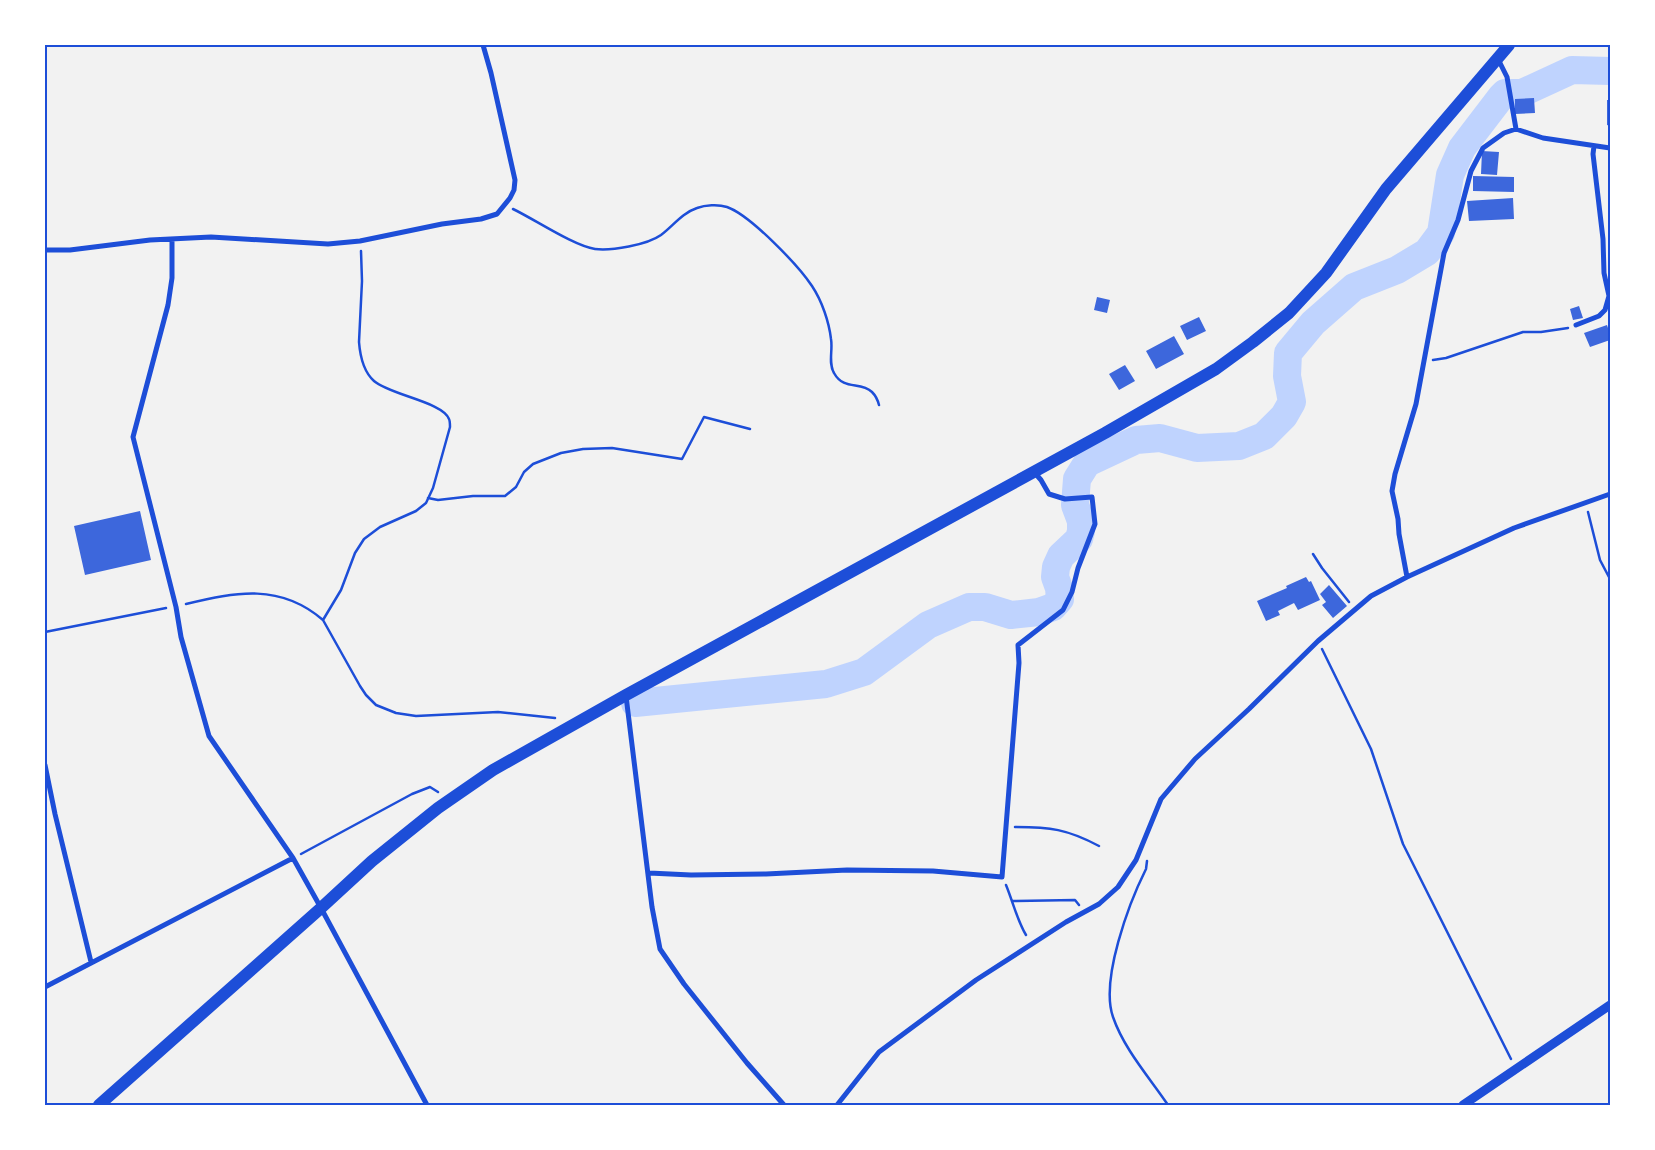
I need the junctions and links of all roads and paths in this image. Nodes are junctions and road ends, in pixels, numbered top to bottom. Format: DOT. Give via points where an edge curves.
graph roads {
  1 [pos="483,45"];
  2 [pos="1509,45"];
  3 [pos="1497,59"];
  4 [pos="1516,129"];
  5 [pos="1594,146"];
  6 [pos="1610,148"];
  7 [pos="506,205"];
  8 [pos="172,239"];
  9 [pos="360,241"];
  10 [pos="45,250"];
  11 [pos="1576,325"];
  12 [pos="1424,360"];
  13 [pos="879,405"];
  14 [pos="750,429"];
  15 [pos="1034,472"];
  16 [pos="1610,494"];
  17 [pos="428,498"];
  18 [pos="1585,503"];
  19 [pos="1314,554"];
  20 [pos="1407,577"];
  21 [pos="1610,579"];
  22 [pos="176,607"];
  23 [pos="1355,609"];
  24 [pos="323,620"];
  25 [pos="45,632"];
  26 [pos="1318,640"];
  27 [pos="626,695"];
  28 [pos="565,729"];
  29 [pos="45,765"];
  30 [pos="47,786"];
  31 [pos="450,800"];
  32 [pos="1006,828"];
  33 [pos="1099,846"];
  34 [pos="1139,852"];
  35 [pos="293,858"];
  36 [pos="649,873"];
  37 [pos="1002,877"];
  38 [pos="1013,901"];
  39 [pos="321,908"];
  40 [pos="1084,912"];
  41 [pos="1031,944"];
  42 [pos="91,962"];
  43 [pos="45,987"];
  44 [pos="1610,1005"];
  45 [pos="1516,1069"];
  46 [pos="99,1105"];
  47 [pos="427,1105"];
  48 [pos="784,1105"];
  49 [pos="837,1105"];
  50 [pos="1168,1105"];
  51 [pos="1463,1105"];
  1 -- 7 [label="street" via="515,180"];
  2 -- 3 [label="main road"];
  3 -- 4 [label="street" via="1507,76"];
  3 -- 15 [label="main road" via="1386,189 1326,273 1289,313 1216,369"];
  4 -- 5 [label="street" via="1543,138"];
  4 -- 12 [label="street" via="1483,148 1471,171 1458,220 1444,253"];
  5 -- 6 [label="street"];
  5 -- 11 [label="street" via="1604,273 1609,296 1605,310"];
  7 -- 9 [label="street" via="497,214 481,219"];
  7 -- 13 [label="path" via="594,249 646,242 660,236 684,214 697,208 711,205 727,207 761,230 812,286 829,324 832,371 839,381 872,391"];
  8 -- 9 [label="street" via="211,237 328,244"];
  8 -- 10 [label="street"];
  8 -- 22 [label="street" via="168,306 134,437"];
  9 -- 17 [label="path" via="359,342 365,368 374,381 440,409 449,417 447,440"];
  11 -- 12 [label="path" via="1523,332 1446,358"];
  12 -- 20 [label="street" via="1416,404 1392,491"];
  14 -- 17 [label="path" via="704,418 682,459 612,448 583,449 533,464 505,496"];
  15 -- 27 [label="main road"];
  15 -- 32 [label="street" via="1049,494 1065,499 1092,498 1095,524 1063,610 1018,645"];
  16 -- 18 [label="street"];
  17 -- 24 [label="path" via="416,511 380,527 364,539 341,590"];
  18 -- 20 [label="street" via="1514,528"];
  18 -- 21 [label="path" via="1600,560"];
  19 -- 23 [label="path"];
  20 -- 23 [label="street" via="1370,596"];
  22 -- 24 [label="path" via="232,594 259,593 286,599 314,612"];
  22 -- 25 [label="path"];
  22 -- 35 [label="street" via="181,637 209,736"];
  23 -- 26 [label="street"];
  24 -- 28 [label="path" via="360,686 376,705 416,716 498,712 550,717 559,719"];
  26 -- 34 [label="street" via="1195,759 1161,799"];
  26 -- 45 [label="path" via="1371,749 1403,844"];
  27 -- 28 [label="main road"];
  27 -- 36 [label="street"];
  28 -- 31 [label="main road" via="493,770"];
  29 -- 30 [label="street"];
  30 -- 42 [label="street"];
  31 -- 35 [label="path" via="430,787"];
  31 -- 39 [label="main road" via="372,861"];
  32 -- 33 [label="path" via="1058,829"];
  32 -- 37 [label="street"];
  34 -- 40 [label="street" via="1118,887"];
  34 -- 50 [label="path" via="1147,856 1146,869 1122,927 1110,1005 1130,1049"];
  35 -- 39 [label="street"];
  35 -- 42 [label="street"];
  36 -- 37 [label="street" via="691,875 885,870"];
  36 -- 48 [label="street" via="660,950 747,1063"];
  37 -- 38 [label="path"];
  38 -- 40 [label="path" via="1075,900"];
  38 -- 41 [label="path" via="1020,925"];
  39 -- 46 [label="main road"];
  39 -- 47 [label="street"];
  40 -- 41 [label="street"];
  41 -- 49 [label="street" via="976,980 879,1052"];
  42 -- 43 [label="street"];
  44 -- 45 [label="street"];
  45 -- 51 [label="street"];
}
